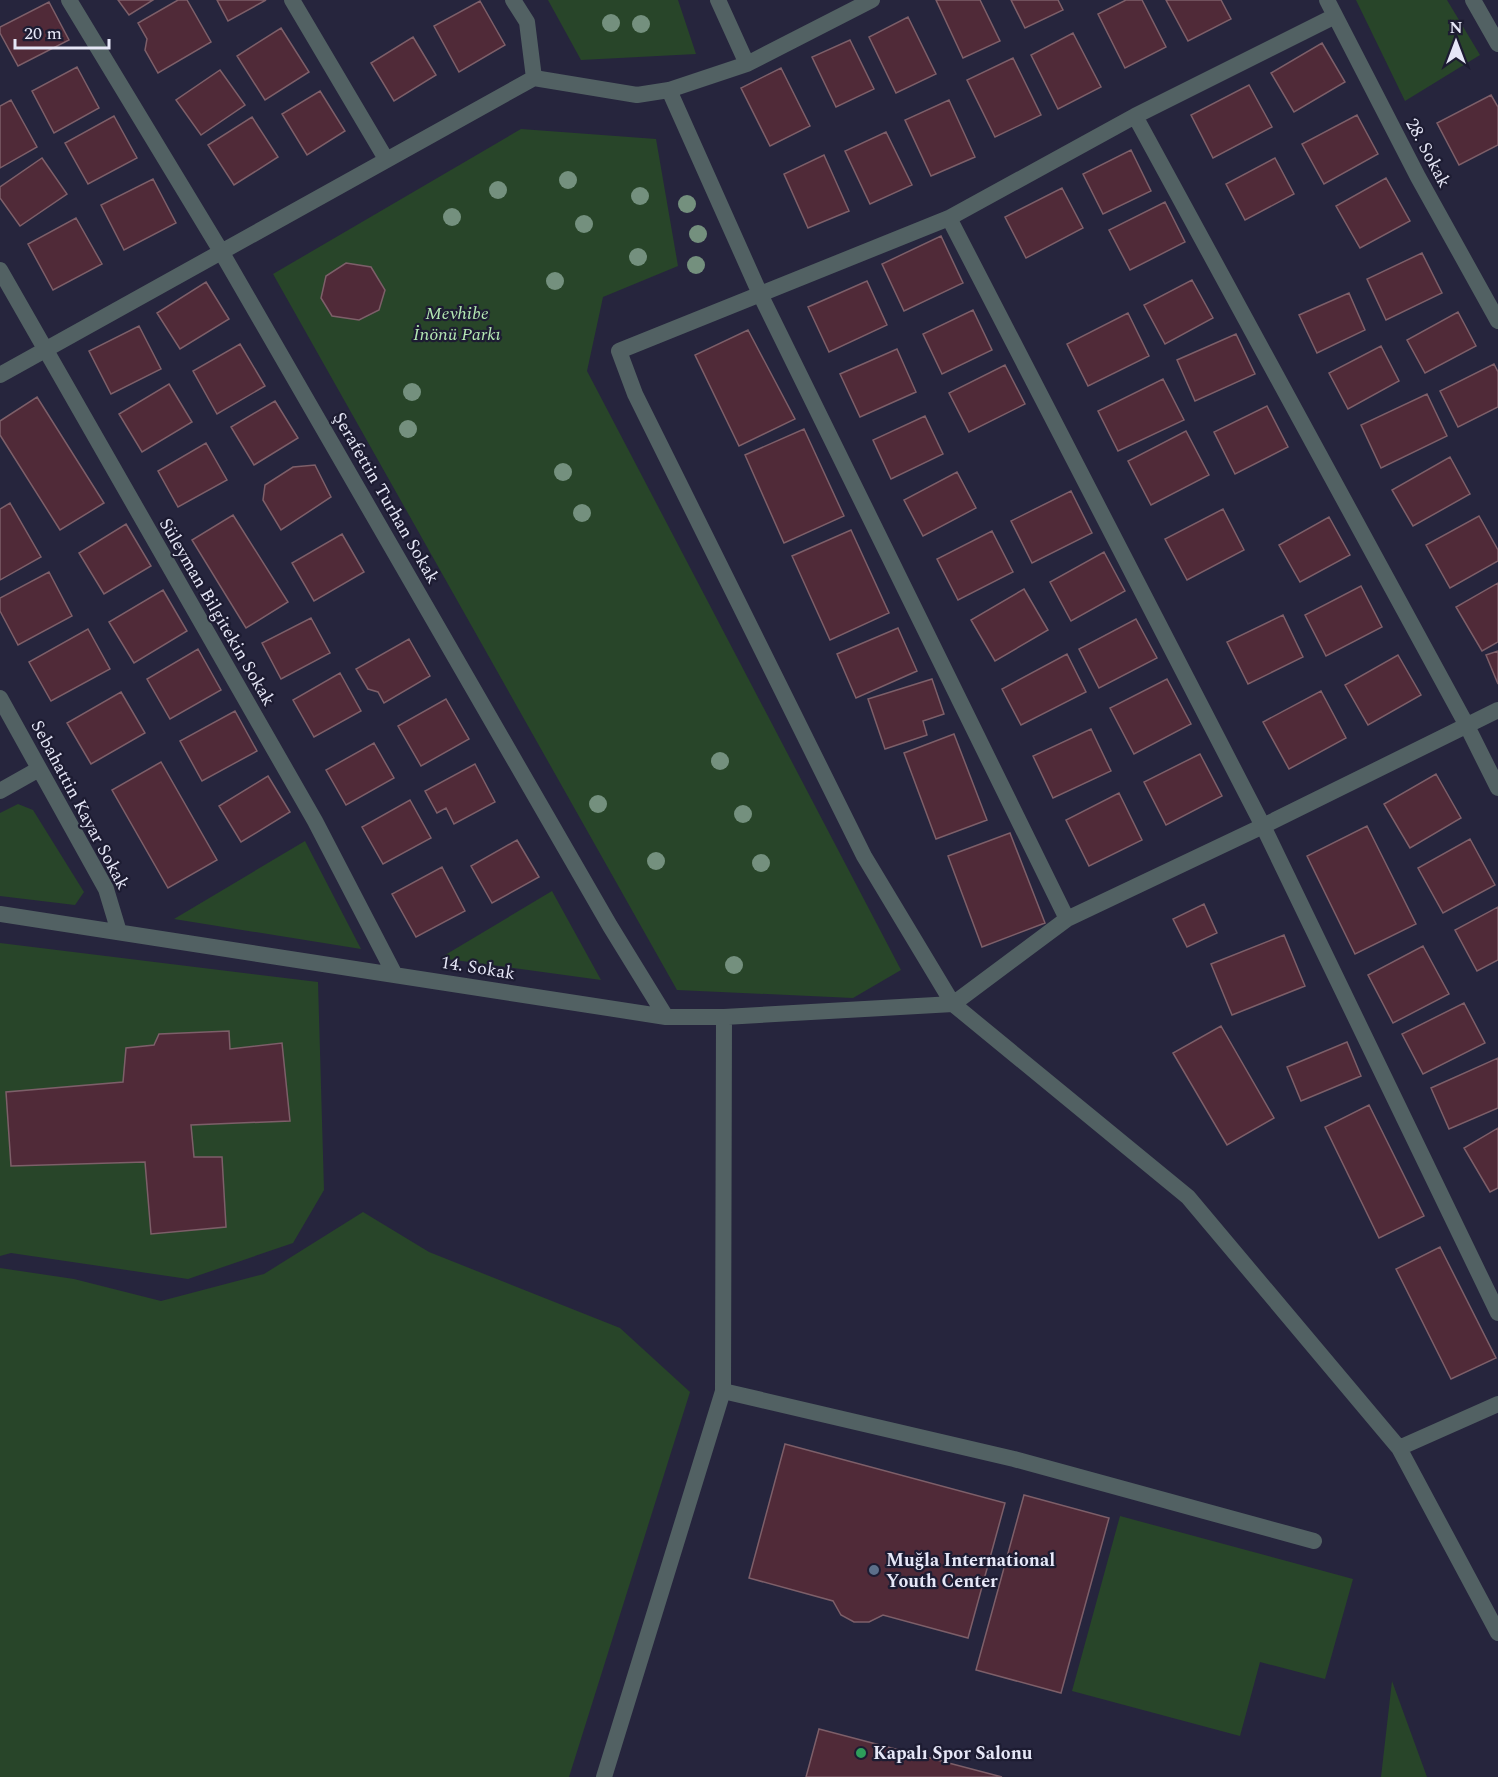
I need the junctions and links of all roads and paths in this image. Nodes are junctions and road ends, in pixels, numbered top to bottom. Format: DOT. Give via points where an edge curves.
graph roads {
  1 [pos="69,0"];
  2 [pos="292,0"];
  3 [pos="513,0"];
  4 [pos="718,0"];
  5 [pos="872,0"];
  6 [pos="1327,0"];
  7 [pos="1473,0"];
  8 [pos="1335,16"];
  9 [pos="1498,44"];
  10 [pos="747,64"];
  11 [pos="534,78"];
  12 [pos="669,90"];
  13 [pos="1135,116"];
  14 [pos="386,159"];
  15 [pos="950,218"];
  16 [pos="222,253"];
  17 [pos="0,270"];
  18 [pos="760,294"];
  19 [pos="1498,321"];
  20 [pos="44,350"];
  21 [pos="0,375"];
  22 [pos="0,698"];
  23 [pos="1498,710"];
  24 [pos="1466,724"];
  25 [pos="39,769"];
  26 [pos="1498,788"];
  27 [pos="0,791"];
  28 [pos="1263,826"];
  29 [pos="0,914"];
  30 [pos="1067,919"];
  31 [pos="119,932"];
  32 [pos="395,975"];
  33 [pos="953,1004"];
  34 [pos="666,1017"];
  35 [pos="724,1017"];
  36 [pos="1498,1313"];
  37 [pos="723,1391"];
  38 [pos="1498,1404"];
  39 [pos="1399,1448"];
  40 [pos="1314,1541"];
  41 [pos="1498,1633"];
  42 [pos="604,1777"];
  1 -- 16 [label="street, Şerafettin Turhan Sokak"];
  2 -- 14 [label="street"];
  3 -- 11 [label="street" via="527,22"];
  4 -- 10 [label="street"];
  5 -- 10 [label="street"];
  6 -- 8 [label="street, 28. Sokak"];
  7 -- 9 [label="street"];
  8 -- 13 [label="street"];
  8 -- 19 [label="street, 28. Sokak"];
  10 -- 12 [label="street"];
  11 -- 12 [label="street" via="637,95"];
  11 -- 14 [label="street"];
  12 -- 18 [label="street"];
  13 -- 15 [label="street"];
  13 -- 24 [label="street"];
  14 -- 16 [label="street"];
  15 -- 18 [label="street"];
  15 -- 28 [label="street"];
  16 -- 20 [label="street"];
  16 -- 34 [label="street, Şerafettin Turhan Sokak"];
  17 -- 20 [label="street, Süleyman Bilgitekin Sokak"];
  18 -- 30 [label="street"];
  18 -- 33 [label="street" via="619,351 634,394 864,856"];
  20 -- 21 [label="street"];
  20 -- 32 [label="street, Süleyman Bilgitekin Sokak" via="315,821"];
  22 -- 25 [label="street, Sebahattin Kayar Sokak"];
  23 -- 24 [label="street"];
  24 -- 26 [label="street"];
  24 -- 28 [label="street"];
  25 -- 27 [label="street"];
  25 -- 31 [label="street, Sebahattin Kayar Sokak" via="106,889"];
  28 -- 30 [label="street"];
  28 -- 36 [label="street"];
  29 -- 31 [label="street, 14. Sokak"];
  30 -- 33 [label="street"];
  31 -- 32 [label="street, 14. Sokak"];
  32 -- 34 [label="street, 14. Sokak"];
  33 -- 35 [label="street, 14. Sokak"];
  33 -- 39 [label="street" via="1188,1197"];
  34 -- 35 [label="street, 14. Sokak"];
  35 -- 37 [label="street"];
  37 -- 40 [label="street" via="1014,1459"];
  37 -- 42 [label="street"];
  38 -- 39 [label="street"];
  39 -- 41 [label="street"];
}
